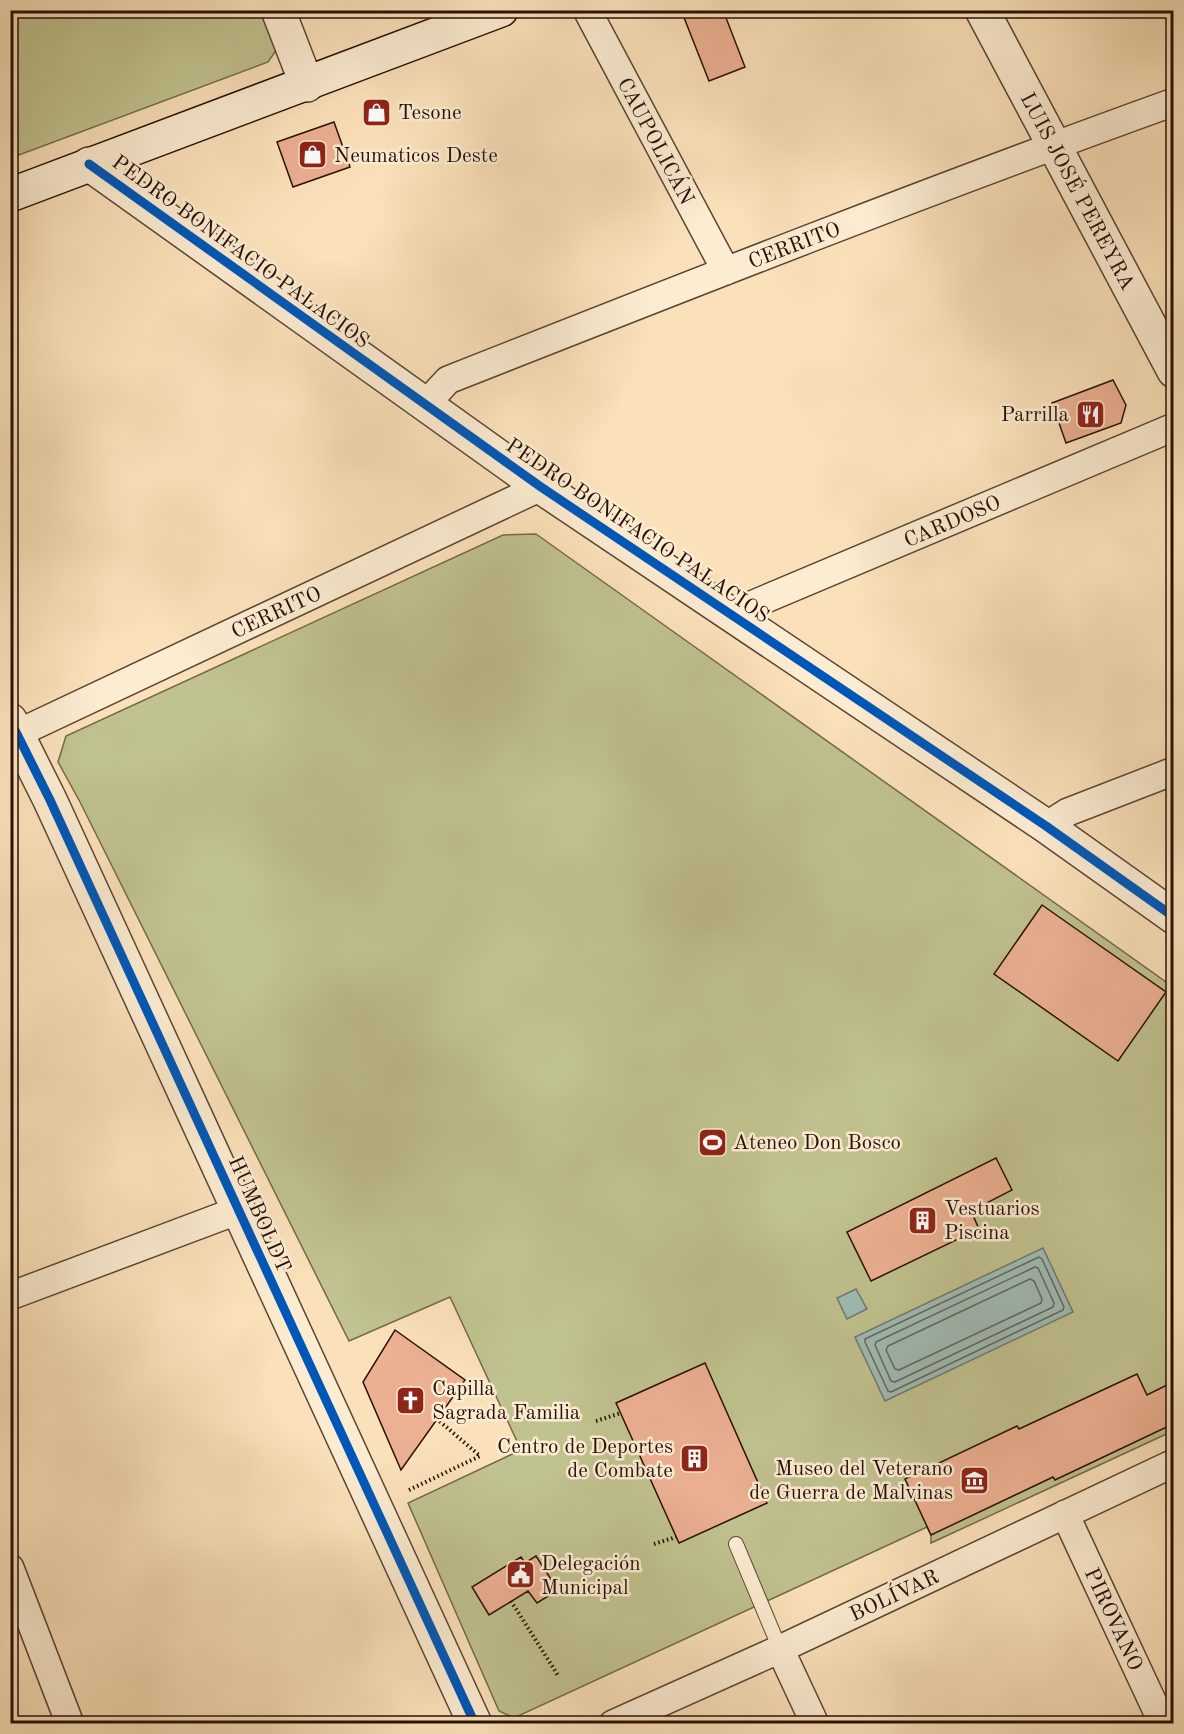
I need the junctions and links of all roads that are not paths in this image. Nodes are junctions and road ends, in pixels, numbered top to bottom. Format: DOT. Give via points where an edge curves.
graph roads {
  1 [pos="278,10"];
  2 [pos="501,10"];
  3 [pos="587,10"];
  4 [pos="982,10"];
  5 [pos="307,85"];
  6 [pos="1173,102"];
  7 [pos="1054,146"];
  8 [pos="89,164"];
  9 [pos="10,195"];
  10 [pos="726,271"];
  11 [pos="1173,371"];
  12 [pos="425,405"];
  13 [pos="1173,427"];
  14 [pos="541,487"];
  15 [pos="730,614"];
  16 [pos="13,731"];
  17 [pos="1173,771"];
  18 [pos="1046,826"];
  19 [pos="1173,917"];
  20 [pos="239,1210"];
  21 [pos="10,1296"];
  22 [pos="1173,1463"];
  23 [pos="1065,1514"];
  24 [pos="736,1544"];
  25 [pos="10,1568"];
  26 [pos="780,1649"];
  27 [pos="70,1724"];
  28 [pos="475,1724"];
  29 [pos="613,1724"];
  30 [pos="815,1724"];
  31 [pos="1163,1724"];
  1 -- 5 [label="street"];
  2 -- 5 [label="street"];
  3 -- 10 [label="street, CAUPOLICÁN"];
  4 -- 7 [label="street, LUIS JOSÉ PEREYRA"];
  5 -- 8 [label="street"];
  6 -- 7 [label="street, CERRITO"];
  7 -- 10 [label="street, CERRITO"];
  7 -- 11 [label="street, LUIS JOSÉ PEREYRA"];
  8 -- 9 [label="street"];
  8 -- 12 [label="street, PEDRO BONIFACIO PALACIOS"];
  10 -- 12 [label="street, CERRITO" via="448,380"];
  12 -- 14 [label="street, PEDRO BONIFACIO PALACIOS"];
  13 -- 15 [label="street, CARDOSO"];
  14 -- 15 [label="street, PEDRO BONIFACIO PALACIOS"];
  14 -- 16 [label="street, CERRITO"];
  15 -- 18 [label="street, PEDRO BONIFACIO PALACIOS"];
  16 -- 20 [label="street, HUMBOLDT" via="50,800"];
  17 -- 18 [label="street" via="1068,812"];
  18 -- 19 [label="street, PEDRO BONIFACIO PALACIOS"];
  20 -- 21 [label="street"];
  20 -- 28 [label="street, HUMBOLDT"];
  22 -- 23 [label="street, BOLÍVAR"];
  23 -- 26 [label="street, BOLÍVAR"];
  23 -- 31 [label="street, PIROVANO"];
  24 -- 26 [label="lane"];
  25 -- 27 [label="street"];
  26 -- 29 [label="street, BOLÍVAR"];
  26 -- 30 [label="street"];
}
